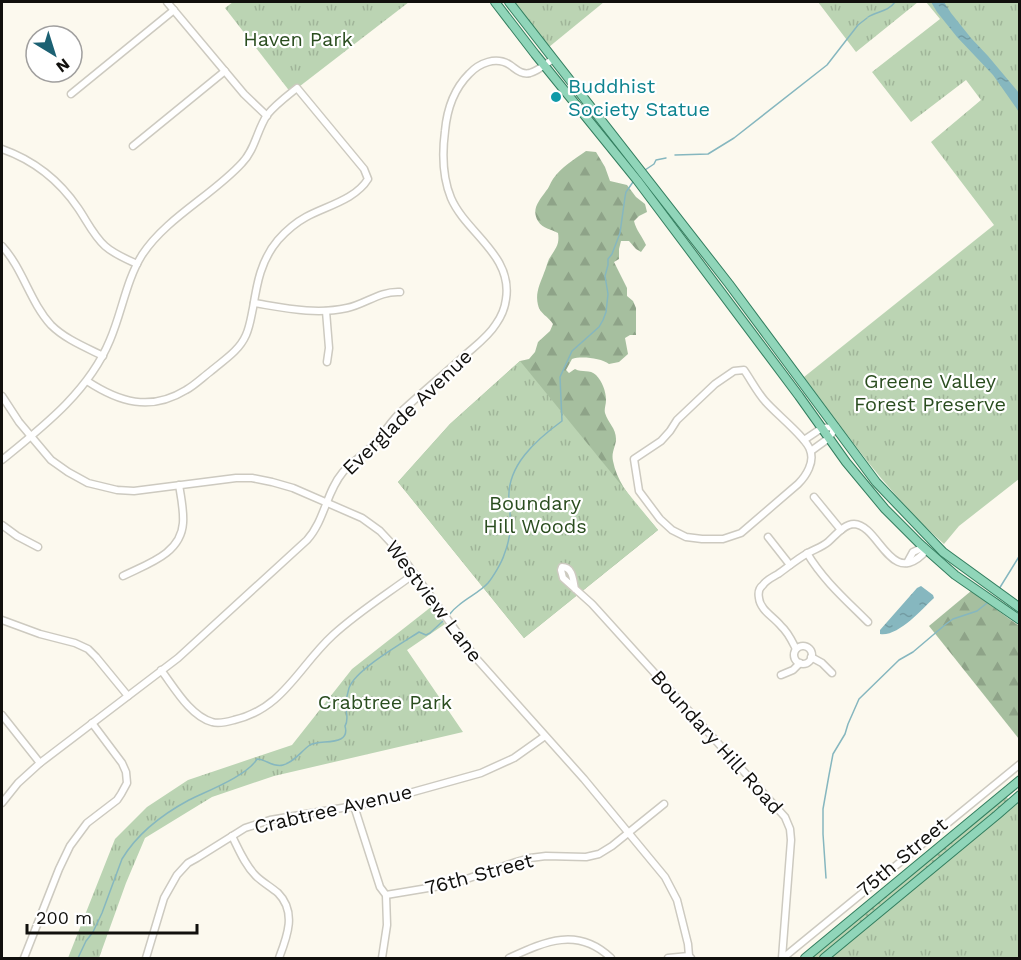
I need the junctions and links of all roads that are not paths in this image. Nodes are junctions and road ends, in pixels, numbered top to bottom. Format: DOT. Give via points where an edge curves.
graph roads {
  1 [pos="167,2"];
  2 [pos="495,2"];
  3 [pos="509,2"];
  4 [pos="174,10"];
  5 [pos="553,59"];
  6 [pos="544,65"];
  7 [pos="225,71"];
  8 [pos="71,94"];
  9 [pos="267,116"];
  10 [pos="133,146"];
  11 [pos="2,149"];
  12 [pos="2,246"];
  13 [pos="137,264"];
  14 [pos="400,292"];
  15 [pos="254,303"];
  16 [pos="326,311"];
  17 [pos="103,356"];
  18 [pos="327,362"];
  19 [pos="87,381"];
  20 [pos="2,396"];
  21 [pos="836,427"];
  22 [pos="822,428"];
  23 [pos="30,435"];
  24 [pos="829,438"];
  25 [pos="804,440"];
  26 [pos="811,451"];
  27 [pos="2,460"];
  28 [pos="179,485"];
  29 [pos="814,497"];
  30 [pos="327,503"];
  31 [pos="2,525"];
  32 [pos="841,530"];
  33 [pos="768,537"];
  34 [pos="38,547"];
  35 [pos="924,547"];
  36 [pos="807,553"];
  37 [pos="790,565"];
  38 [pos="414,574"];
  39 [pos="123,576"];
  40 [pos="575,589"];
  41 [pos="1020,608"];
  42 [pos="2,620"];
  43 [pos="1020,620"];
  44 [pos="868,622"];
  45 [pos="796,649"];
  46 [pos="811,657"];
  47 [pos="800,663"];
  48 [pos="161,670"];
  49 [pos="832,673"];
  50 [pos="781,675"];
  51 [pos="128,696"];
  52 [pos="2,715"];
  53 [pos="92,723"];
  54 [pos="545,736"];
  55 [pos="40,763"];
  56 [pos="1020,764"];
  57 [pos="1020,780"];
  58 [pos="1020,795"];
  59 [pos="2,803"];
  60 [pos="664,804"];
  61 [pos="354,806"];
  62 [pos="629,833"];
  63 [pos="232,836"];
  64 [pos="386,895"];
  65 [pos="690,957"];
  66 [pos="24,958"];
  67 [pos="146,958"];
  68 [pos="279,958"];
  69 [pos="382,958"];
  70 [pos="509,958"];
  71 [pos="610,958"];
  72 [pos="668,958"];
  73 [pos="783,958"];
  74 [pos="805,958"];
  75 [pos="824,958"];
  1 -- 4 [label="street"];
  2 -- 6 [label="main road"];
  3 -- 5 [label="main road"];
  4 -- 7 [label="street"];
  4 -- 8 [label="street"];
  5 -- 6 [label="street, Everglade Avenue"];
  5 -- 21 [label="main road"];
  6 -- 22 [label="main road" via="637,180"];
  6 -- 30 [label="street, Everglade Avenue" via="528,74 500,61 482,64 463,81 448,111 442,164 457,208 501,267 506,297 499,319 345,470 335,482"];
  7 -- 9 [label="street"];
  7 -- 10 [label="street"];
  9 -- 13 [label="street" via="242,164 157,236"];
  9 -- 15 [label="street" via="297,88 368,179 345,198 296,223 278,240 263,264"];
  11 -- 13 [label="street" via="48,174 72,198 104,245"];
  12 -- 17 [label="street" via="50,323"];
  13 -- 17 [label="street"];
  14 -- 16 [label="street"];
  15 -- 16 [label="street"];
  15 -- 19 [label="street" via="248,331 238,347 179,394 157,401 133,402 108,394"];
  16 -- 18 [label="street"];
  17 -- 19 [label="street"];
  19 -- 23 [label="street"];
  20 -- 23 [label="street, Westview Lane"];
  21 -- 22 [label="street"];
  21 -- 24 [label="street"];
  21 -- 41 [label="main road" via="876,482 943,552"];
  22 -- 24 [label="main road"];
  22 -- 25 [label="street"];
  23 -- 27 [label="street"];
  23 -- 28 [label="street, Westview Lane" via="60,467 88,483 126,491"];
  24 -- 26 [label="street"];
  24 -- 35 [label="main road" via="885,508"];
  25 -- 26 [label="street"];
  25 -- 26 [label="street" via="765,401 744,370 734,371 677,420 661,441 634,459 639,491 672,530 686,537 723,539 741,533 798,484 806,476"];
  28 -- 30 [label="street, Westview Lane" via="252,478"];
  28 -- 39 [label="street" via="183,525 177,541 162,557"];
  29 -- 32 [label="street"];
  30 -- 38 [label="street, Westview Lane" via="362,518 380,531"];
  30 -- 48 [label="street, Everglade Avenue" via="318,526 307,540 195,644"];
  31 -- 34 [label="street"];
  32 -- 35 [label="street" via="849,524 861,525 894,559 907,563 914,552"];
  32 -- 36 [label="street" via="823,546"];
  33 -- 37 [label="street"];
  35 -- 43 [label="main road"];
  36 -- 37 [label="street"];
  36 -- 44 [label="street" via="834,590"];
  37 -- 45 [label="street" via="762,585 758,595 763,608 782,626"];
  38 -- 48 [label="street" via="333,635 275,700 242,718 214,723 199,717"];
  38 -- 54 [label="street, Westview Lane" via="475,657"];
  40 -- 73 [label="street, Boundary Hill Road" via="785,817 791,840"];
  42 -- 51 [label="street" via="88,649"];
  45 -- 46 [label="street" via="807,647"];
  45 -- 47 [label="street" via="795,657"];
  46 -- 47 [label="street"];
  46 -- 49 [label="street"];
  47 -- 50 [label="street"];
  48 -- 51 [label="street, Everglade Avenue"];
  51 -- 53 [label="street, Everglade Avenue"];
  52 -- 55 [label="street"];
  53 -- 55 [label="street, Everglade Avenue"];
  53 -- 66 [label="street" via="122,763 127,783 117,800 87,823 70,846"];
  54 -- 61 [label="street, Crabtree Avenue" via="524,753 494,768"];
  54 -- 62 [label="street, Westview Lane"];
  55 -- 59 [label="street, Everglade Avenue"];
  56 -- 73 [label="street"];
  57 -- 74 [label="main road, 75th Street"];
  58 -- 75 [label="main road, 75th Street"];
  60 -- 62 [label="street, 76th Street"];
  61 -- 63 [label="street, Crabtree Avenue" via="270,820"];
  61 -- 64 [label="street"];
  62 -- 64 [label="street, 76th Street" via="593,856 530,858 452,884"];
  62 -- 65 [label="street, Westview Lane" via="672,889"];
  63 -- 67 [label="street, Crabtree Avenue" via="188,863 172,882"];
  63 -- 68 [label="street" via="243,860 279,894 287,908 289,927"];
  64 -- 69 [label="street"];
  65 -- 72 [label="street"];
  70 -- 71 [label="street" via="548,941 572,939 596,947"];
}
